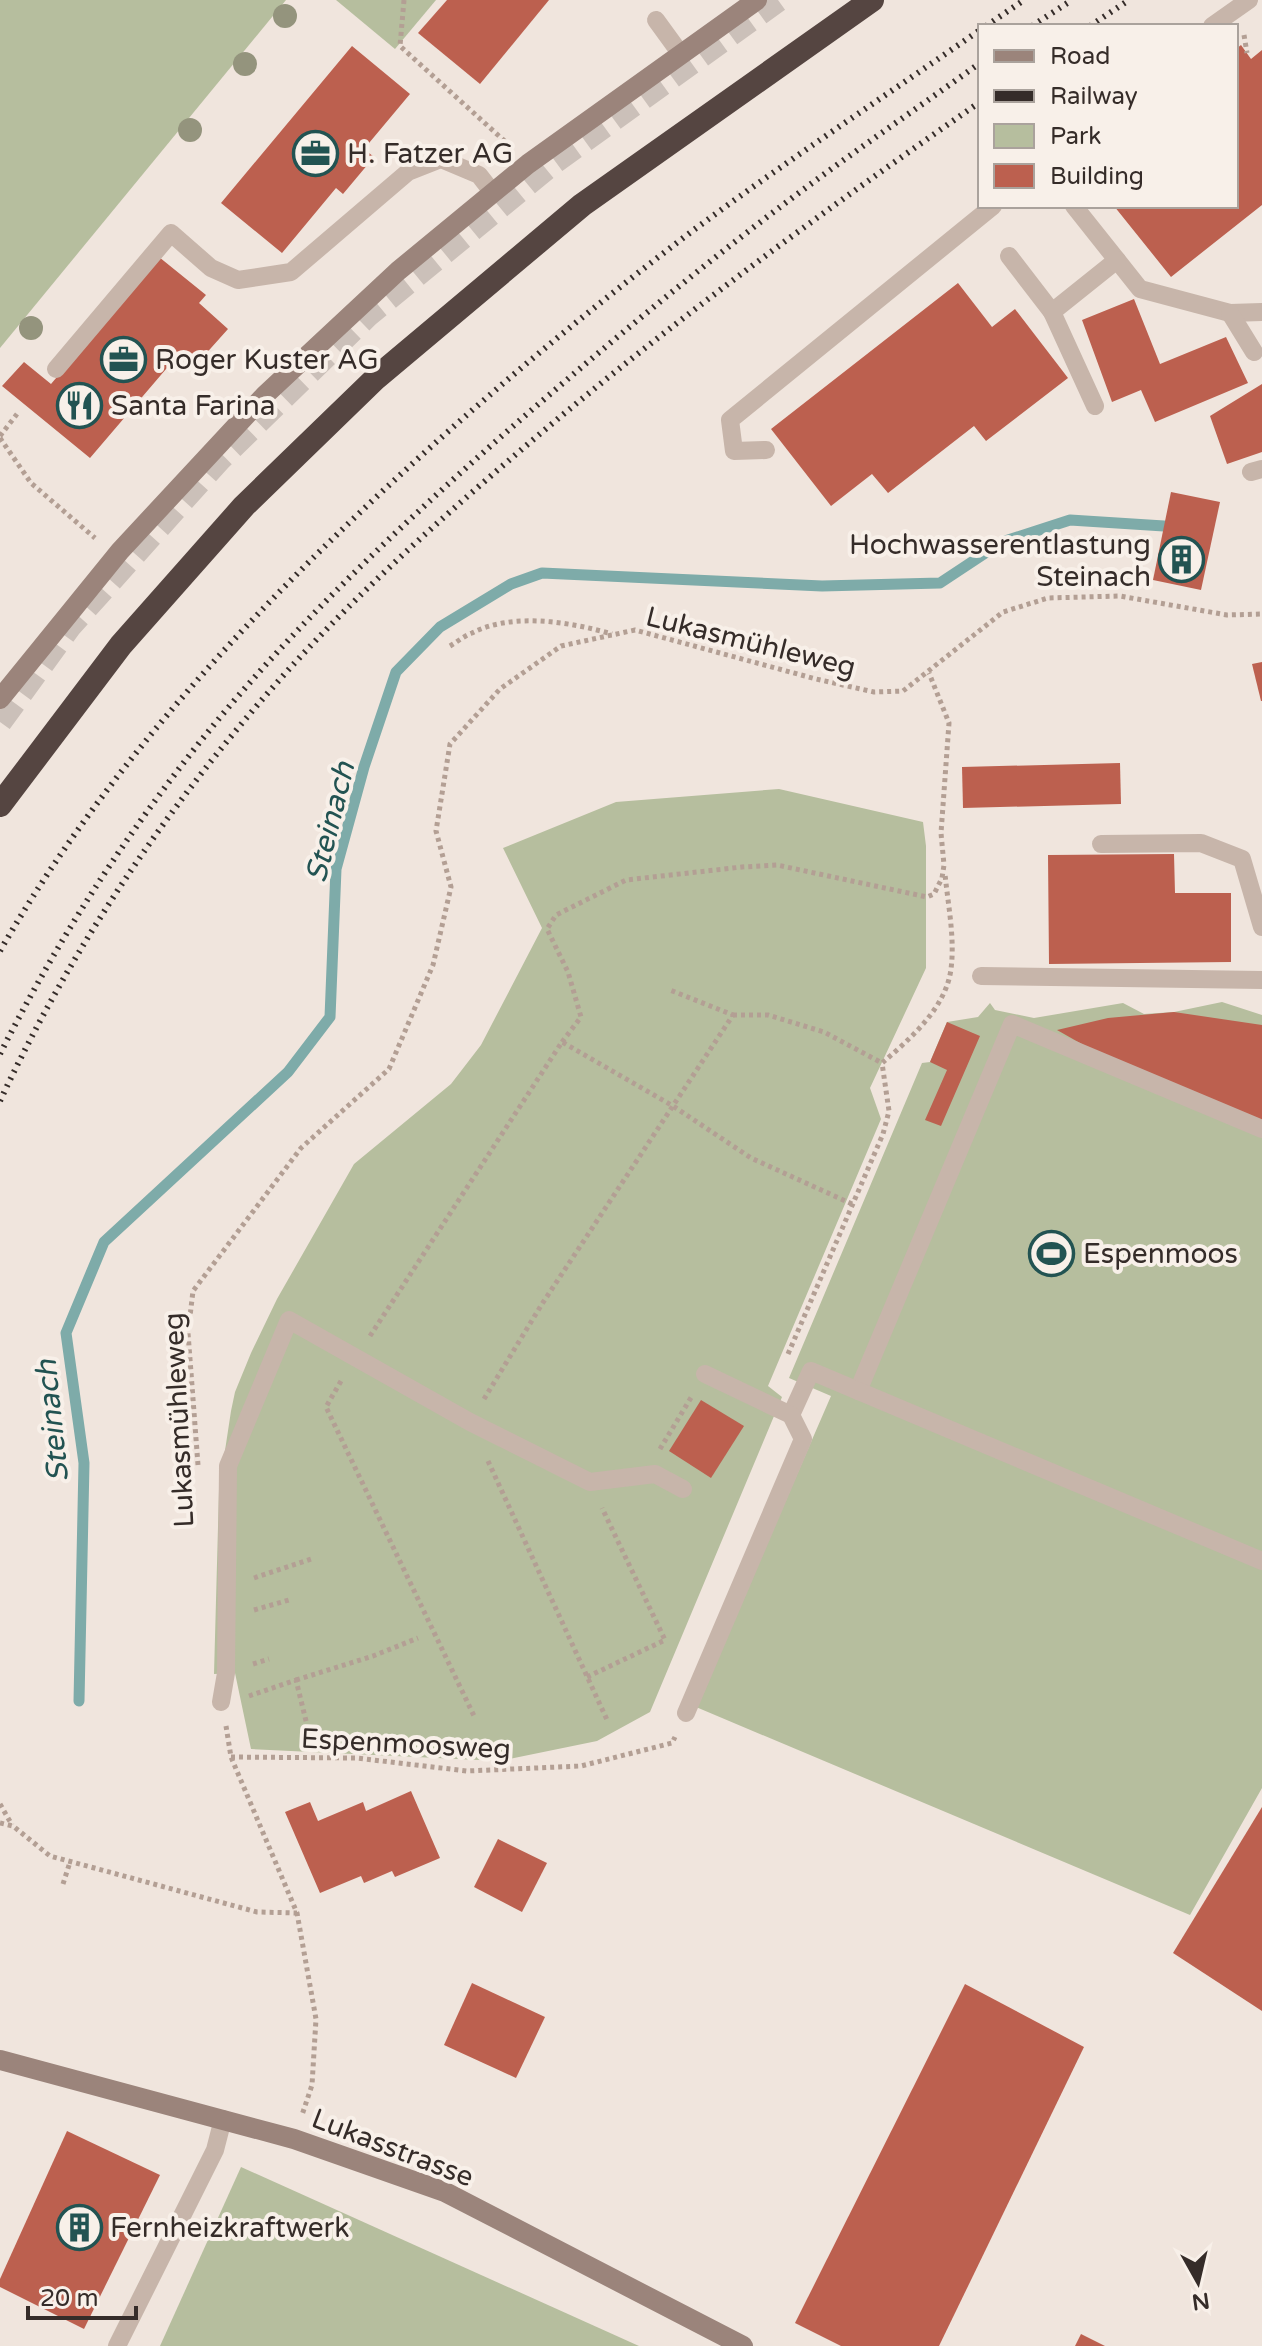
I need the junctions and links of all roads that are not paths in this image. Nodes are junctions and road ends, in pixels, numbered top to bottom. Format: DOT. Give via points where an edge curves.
graph roads {
  1 [pos="757,0"];
  2 [pos="872,0"];
  3 [pos="1249,0"];
  4 [pos="656,20"];
  5 [pos="1215,24"];
  6 [pos="680,53"];
  7 [pos="493,193"];
  8 [pos="991,208"];
  9 [pos="1076,208"];
  10 [pos="1009,256"];
  11 [pos="1117,260"];
  12 [pos="1052,312"];
  13 [pos="1262,312"];
  14 [pos="1230,313"];
  15 [pos="1254,352"];
  16 [pos="56,369"];
  17 [pos="1095,406"];
  18 [pos="766,450"];
  19 [pos="0,699"];
  20 [pos="0,805"];
  21 [pos="1101,844"];
  22 [pos="1262,927"];
  23 [pos="981,976"];
  24 [pos="1262,980"];
  25 [pos="1262,1129"];
  26 [pos="705,1374"];
  27 [pos="858,1391"];
  28 [pos="791,1415"];
  29 [pos="683,1489"];
  30 [pos="1262,1561"];
  31 [pos="221,1702"];
  32 [pos="686,1713"];
  33 [pos="0,2060"];
  34 [pos="223,2119"];
  35 [pos="117,2346"];
  36 [pos="743,2346"];
  1 -- 6 [label="street"];
  2 -- 20 [label="highway" via="582,205 376,378 244,506 121,645"];
  3 -- 5 [label="lane"];
  4 -- 6 [label="lane"];
  6 -- 7 [label="street"];
  7 -- 16 [label="lane" via="479,175 441,159 408,172 291,272 238,280 211,268 171,233"];
  7 -- 19 [label="street" via="398,271 265,395 120,551"];
  8 -- 18 [label="lane" via="730,420 734,451"];
  9 -- 11 [label="lane"];
  10 -- 12 [label="lane"];
  11 -- 12 [label="lane"];
  11 -- 14 [label="lane" via="1140,289"];
  12 -- 17 [label="lane"];
  13 -- 14 [label="lane"];
  14 -- 15 [label="lane"];
  21 -- 22 [label="lane" via="1201,843 1242,859"];
  23 -- 24 [label="lane"];
  25 -- 27 [label="lane" via="1012,1024"];
  26 -- 28 [label="lane"];
  27 -- 28 [label="lane" via="811,1371"];
  27 -- 30 [label="lane"];
  28 -- 32 [label="lane" via="803,1439"];
  29 -- 31 [label="lane" via="655,1474 590,1482 470,1422 289,1320 228,1466 226,1673"];
  33 -- 34 [label="street, Lukasstrasse"];
  34 -- 35 [label="lane" via="215,2150"];
  34 -- 36 [label="street, Lukasstrasse" via="445,2192"];
}
